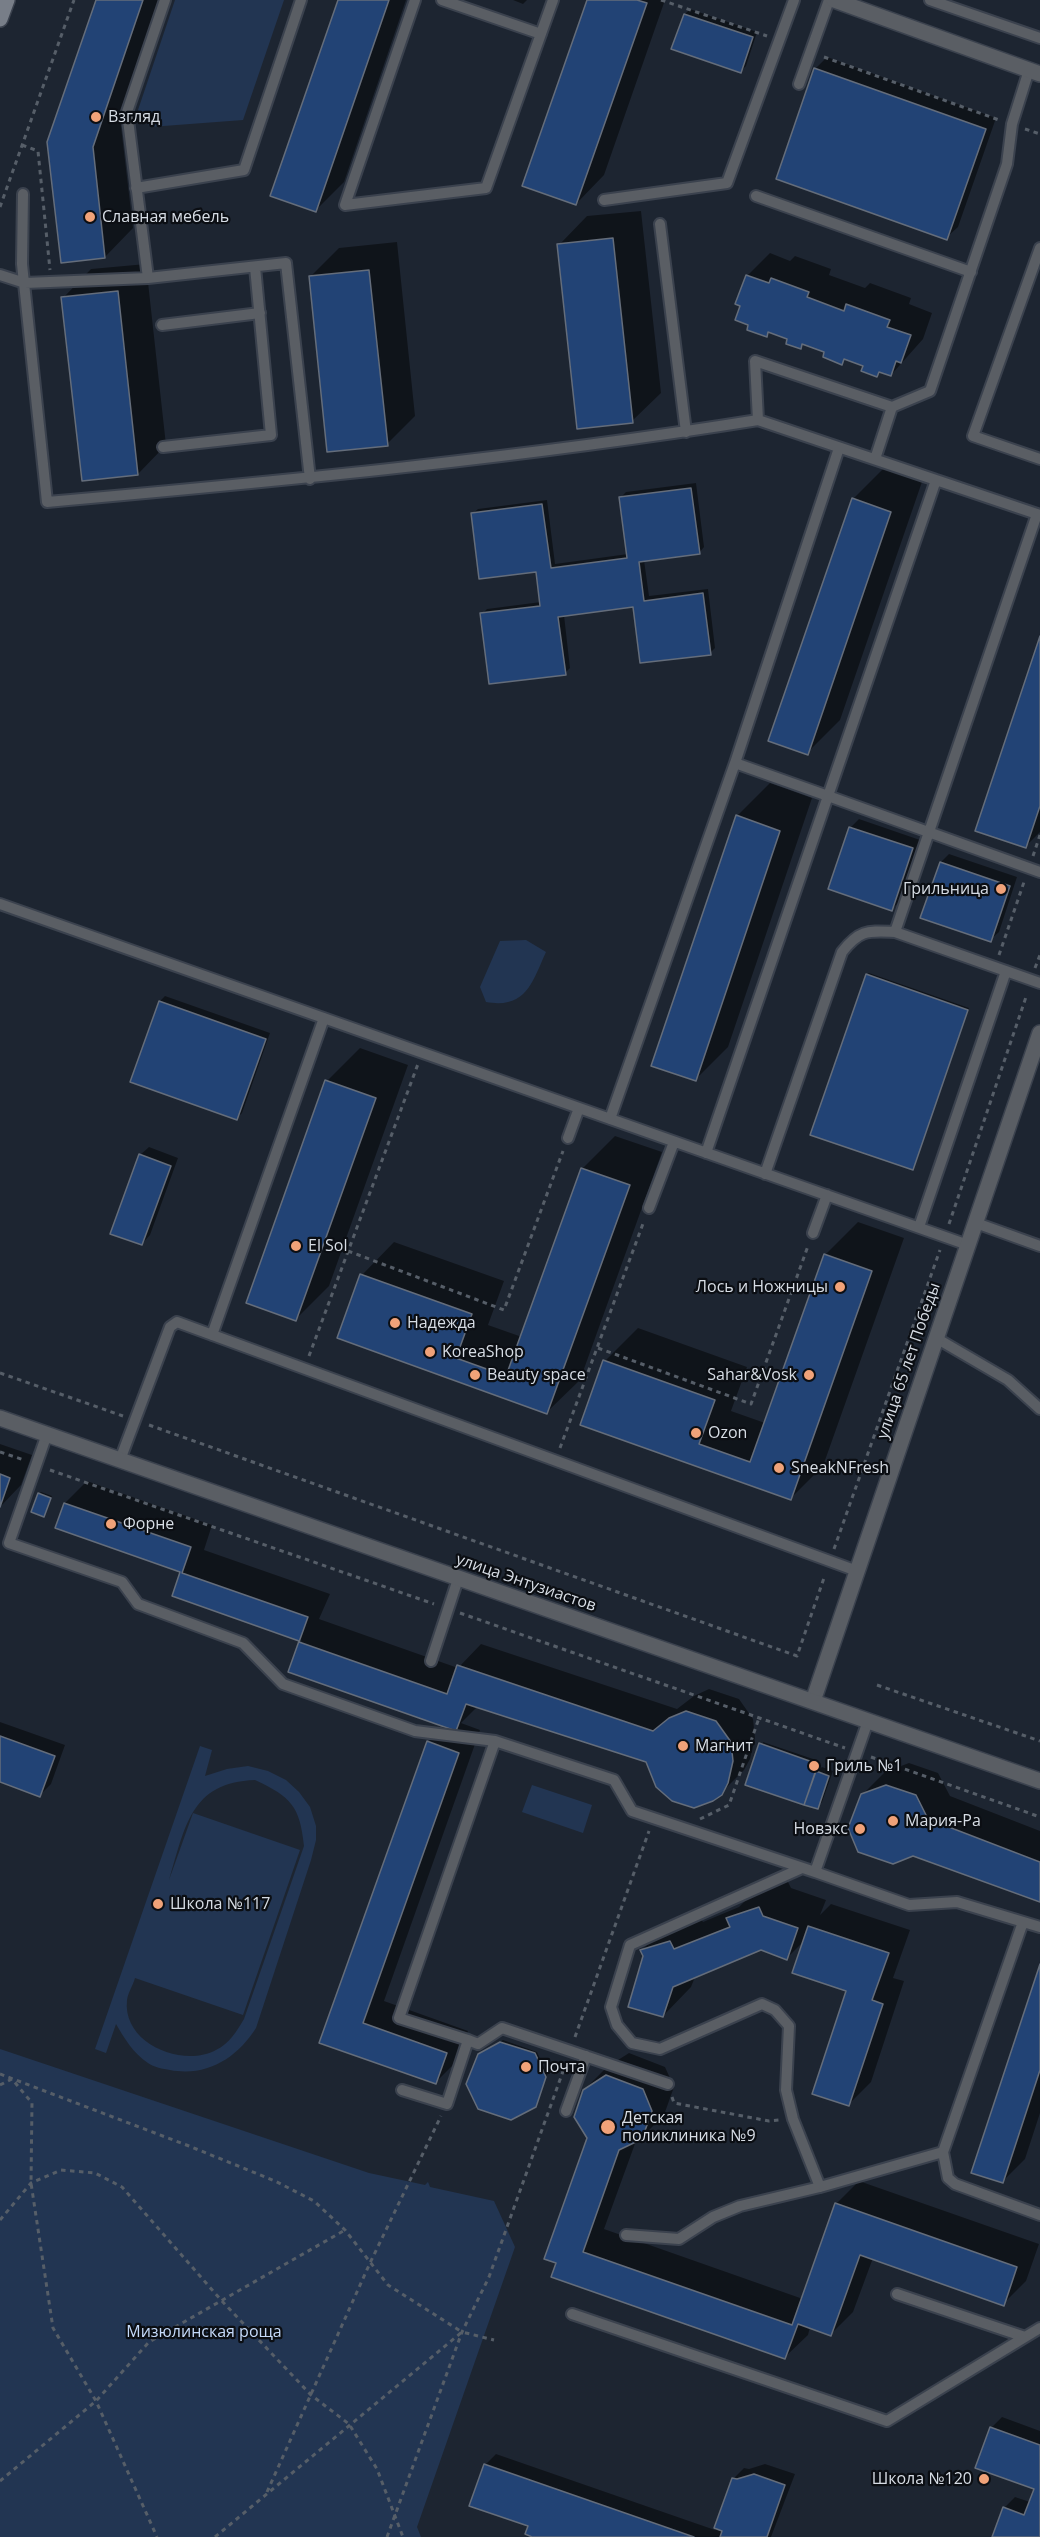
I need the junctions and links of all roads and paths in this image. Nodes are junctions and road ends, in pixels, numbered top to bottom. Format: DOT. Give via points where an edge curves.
graph roads {
  1 [pos="7,0"];
  2 [pos="74,0"];
  3 [pos="165,0"];
  4 [pos="300,0"];
  5 [pos="415,0"];
  6 [pos="442,0"];
  7 [pos="553,0"];
  8 [pos="661,0"];
  9 [pos="794,0"];
  10 [pos="832,0"];
  11 [pos="930,0"];
  12 [pos="862,5"];
  13 [pos="0,19"];
  14 [pos="540,34"];
  15 [pos="1040,38"];
  16 [pos="780,40"];
  17 [pos="810,52"];
  18 [pos="1035,72"];
  19 [pos="799,84"];
  20 [pos="1012,124"];
  21 [pos="1040,134"];
  22 [pos="22,146"];
  23 [pos="136,188"];
  24 [pos="23,194"];
  25 [pos="756,196"];
  26 [pos="604,201"];
  27 [pos="0,207"];
  28 [pos="660,224"];
  29 [pos="1039,254"];
  30 [pos="255,267"];
  31 [pos="971,272"];
  32 [pos="0,275"];
  33 [pos="148,278"];
  34 [pos="52,282"];
  35 [pos="25,283"];
  36 [pos="260,313"];
  37 [pos="162,325"];
  38 [pos="892,407"];
  39 [pos="758,420"];
  40 [pos="686,432"];
  41 [pos="163,447"];
  42 [pos="839,448"];
  43 [pos="875,459"];
  44 [pos="1040,459"];
  45 [pos="310,479"];
  46 [pos="936,480"];
  47 [pos="1039,515"];
  48 [pos="735,763"];
  49 [pos="828,796"];
  50 [pos="929,832"];
  51 [pos="1040,835"];
  52 [pos="1029,868"];
  53 [pos="1040,872"];
  54 [pos="0,904"];
  55 [pos="895,932"];
  56 [pos="1040,955"];
  57 [pos="1001,969"];
  58 [pos="1036,981"];
  59 [pos="324,1018"];
  60 [pos="1040,1033"];
  61 [pos="422,1053"];
  62 [pos="579,1108"];
  63 [pos="610,1119"];
  64 [pos="568,1138"];
  65 [pos="674,1142"];
  66 [pos="706,1153"];
  67 [pos="765,1174"];
  68 [pos="827,1196"];
  69 [pos="649,1208"];
  70 [pos="976,1223"];
  71 [pos="918,1227"];
  72 [pos="813,1233"];
  73 [pos="945,1237"];
  74 [pos="968,1245"];
  75 [pos="1040,1246"];
  76 [pos="348,1251"];
  77 [pos="212,1335"];
  78 [pos="936,1338"];
  79 [pos="598,1348"];
  80 [pos="304,1369"];
  81 [pos="0,1373"];
  82 [pos="1040,1409"];
  83 [pos="0,1418"];
  84 [pos="134,1420"];
  85 [pos="47,1434"];
  86 [pos="0,1452"];
  87 [pos="120,1460"];
  88 [pos="555,1461"];
  89 [pos="36,1465"];
  90 [pos="5,1542"];
  91 [pos="830,1562"];
  92 [pos="856,1571"];
  93 [pos="458,1579"];
  94 [pos="448,1609"];
  95 [pos="431,1661"];
  96 [pos="877,1685"];
  97 [pos="813,1701"];
  98 [pos="759,1718"];
  99 [pos="868,1721"];
  100 [pos="495,1741"];
  101 [pos="1040,1741"];
  102 [pos="857,1753"];
  103 [pos="1040,1781"];
  104 [pos="1040,1817"];
  105 [pos="653,1818"];
  106 [pos="682,1828"];
  107 [pos="802,1868"];
  108 [pos="815,1872"];
  109 [pos="1023,1922"];
  110 [pos="1040,1927"];
  111 [pos="468,2040"];
  112 [pos="570,2051"];
  113 [pos="586,2056"];
  114 [pos="0,2074"];
  115 [pos="12,2079"];
  116 [pos="668,2084"];
  117 [pos="0,2085"];
  118 [pos="402,2090"];
  119 [pos="447,2104"];
  120 [pos="566,2111"];
  121 [pos="793,2119"];
  122 [pos="943,2152"];
  123 [pos="30,2183"];
  124 [pos="820,2187"];
  125 [pos="1040,2215"];
  126 [pos="0,2220"];
  127 [pos="345,2230"];
  128 [pos="626,2235"];
  129 [pos="370,2263"];
  130 [pos="897,2294"];
  131 [pos="221,2300"];
  132 [pos="572,2314"];
  133 [pos="1040,2328"];
  134 [pos="462,2332"];
  135 [pos="1025,2337"];
  136 [pos="494,2340"];
  137 [pos="311,2396"];
  138 [pos="96,2402"];
  139 [pos="349,2424"];
  140 [pos="0,2481"];
  141 [pos="267,2493"];
  142 [pos="396,2515"];
  143 [pos="157,2537"];
  144 [pos="215,2537"];
  145 [pos="387,2537"];
  146 [pos="403,2537"];
  1 -- 13 [label="main road"];
  2 -- 22 [label="path"];
  3 -- 23 [label="lane" via="127,112"];
  4 -- 23 [label="lane" via="244,170"];
  5 -- 14 [label="lane" via="345,205 486,188"];
  6 -- 14 [label="lane"];
  7 -- 14 [label="lane"];
  8 -- 16 [label="path"];
  9 -- 16 [label="lane"];
  10 -- 12 [label="street"];
  10 -- 17 [label="lane"];
  11 -- 15 [label="lane"];
  12 -- 18 [label="street"];
  16 -- 26 [label="lane" via="727,183"];
  17 -- 19 [label="lane"];
  17 -- 20 [label="path"];
  18 -- 20 [label="lane"];
  20 -- 21 [label="path"];
  20 -- 31 [label="lane" via="1007,164"];
  22 -- 27 [label="path"];
  22 -- 34 [label="path" via="38,151"];
  23 -- 33 [label="lane"];
  24 -- 35 [label="lane"];
  25 -- 31 [label="lane"];
  28 -- 40 [label="lane"];
  29 -- 44 [label="lane" via="973,436"];
  30 -- 33 [label="lane"];
  30 -- 36 [label="lane"];
  30 -- 45 [label="lane" via="286,263"];
  31 -- 38 [label="lane" via="930,390"];
  32 -- 35 [label="lane"];
  33 -- 34 [label="lane"];
  34 -- 35 [label="lane"];
  35 -- 45 [label="lane" via="47,502"];
  36 -- 37 [label="lane"];
  36 -- 41 [label="lane" via="271,435"];
  38 -- 39 [label="lane" via="755,361"];
  38 -- 43 [label="lane"];
  39 -- 40 [label="lane"];
  39 -- 42 [label="lane"];
  40 -- 45 [label="lane"];
  42 -- 43 [label="lane"];
  42 -- 48 [label="lane"];
  43 -- 46 [label="lane"];
  46 -- 47 [label="lane"];
  46 -- 49 [label="lane"];
  47 -- 50 [label="lane"];
  48 -- 49 [label="lane"];
  48 -- 63 [label="lane"];
  49 -- 50 [label="lane"];
  49 -- 66 [label="lane"];
  50 -- 52 [label="lane"];
  50 -- 55 [label="lane"];
  51 -- 52 [label="path"];
  52 -- 53 [label="lane"];
  52 -- 57 [label="path"];
  54 -- 59 [label="lane"];
  55 -- 57 [label="lane"];
  55 -- 67 [label="lane" via="873,931 854,937 842,952"];
  56 -- 58 [label="path"];
  57 -- 58 [label="lane"];
  57 -- 71 [label="lane"];
  58 -- 73 [label="path"];
  59 -- 61 [label="lane"];
  59 -- 77 [label="lane"];
  60 -- 70 [label="street, улица 65 лет Победы"];
  61 -- 62 [label="lane"];
  61 -- 76 [label="path"];
  62 -- 63 [label="lane"];
  62 -- 64 [label="lane"];
  63 -- 65 [label="lane"];
  64 -- 76 [label="path" via="504,1310"];
  65 -- 66 [label="lane"];
  65 -- 69 [label="lane"];
  66 -- 67 [label="lane"];
  67 -- 68 [label="lane"];
  68 -- 71 [label="lane"];
  68 -- 72 [label="lane"];
  69 -- 79 [label="path"];
  70 -- 74 [label="street, улица 65 лет Победы"];
  70 -- 75 [label="lane"];
  71 -- 73 [label="lane"];
  72 -- 79 [label="path" via="750,1404"];
  73 -- 74 [label="lane"];
  73 -- 91 [label="path"];
  74 -- 78 [label="street, улица 65 лет Победы"];
  76 -- 80 [label="path"];
  77 -- 80 [label="lane"];
  77 -- 84 [label="lane" via="177,1322 170,1327"];
  78 -- 82 [label="lane" via="1008,1380"];
  78 -- 92 [label="street, улица 65 лет Победы"];
  79 -- 88 [label="path"];
  80 -- 88 [label="lane"];
  81 -- 84 [label="path"];
  83 -- 85 [label="street, улица Энтузиастов"];
  84 -- 87 [label="lane"];
  84 -- 91 [label="path" via="797,1656"];
  85 -- 87 [label="street, улица Энтузиастов"];
  85 -- 89 [label="lane"];
  86 -- 89 [label="path"];
  87 -- 93 [label="street, улица Энтузиастов"];
  88 -- 91 [label="lane"];
  89 -- 90 [label="lane"];
  89 -- 94 [label="path"];
  90 -- 100 [label="lane" via="122,1582 138,1604 243,1643 283,1684 415,1731"];
  91 -- 92 [label="lane"];
  92 -- 97 [label="street, улица 65 лет Победы"];
  93 -- 94 [label="lane"];
  93 -- 97 [label="street, улица Энтузиастов"];
  94 -- 95 [label="lane"];
  94 -- 98 [label="path"];
  96 -- 101 [label="path"];
  97 -- 99 [label="street, улица Энтузиастов"];
  98 -- 102 [label="path"];
  98 -- 106 [label="path" via="729,1805"];
  99 -- 102 [label="lane"];
  99 -- 103 [label="street, улица Энтузиастов"];
  100 -- 105 [label="lane" via="614,1780 632,1811"];
  100 -- 111 [label="lane" via="399,2018"];
  102 -- 104 [label="path"];
  102 -- 108 [label="lane"];
  105 -- 106 [label="lane"];
  105 -- 112 [label="path"];
  106 -- 107 [label="lane"];
  107 -- 108 [label="lane"];
  107 -- 121 [label="lane" via="630,1945 611,2007 617,2025 632,2043 660,2049 762,2004 775,2010 789,2026 786,2090"];
  108 -- 109 [label="lane" via="909,1905 957,1902"];
  109 -- 110 [label="lane"];
  109 -- 122 [label="lane"];
  111 -- 112 [label="lane" via="478,2044 502,2028"];
  111 -- 119 [label="lane"];
  112 -- 113 [label="lane"];
  112 -- 134 [label="path" via="489,2277"];
  113 -- 116 [label="lane"];
  113 -- 120 [label="lane"];
  114 -- 115 [label="path"];
  115 -- 117 [label="path"];
  115 -- 123 [label="path" via="32,2103"];
  115 -- 127 [label="path" via="275,2181 314,2202"];
  116 -- 121 [label="path" via="674,2103 769,2121"];
  118 -- 119 [label="lane"];
  119 -- 129 [label="path"];
  121 -- 124 [label="lane"];
  122 -- 124 [label="lane"];
  122 -- 125 [label="lane" via="948,2178 955,2184"];
  123 -- 126 [label="path"];
  123 -- 131 [label="path" via="61,2170 96,2173 122,2187"];
  123 -- 138 [label="path" via="53,2328"];
  124 -- 128 [label="lane" via="740,2206 713,2217 679,2239"];
  127 -- 129 [label="path"];
  127 -- 131 [label="path"];
  129 -- 134 [label="path" via="388,2285"];
  129 -- 137 [label="path"];
  130 -- 135 [label="lane"];
  131 -- 137 [label="path"];
  131 -- 138 [label="path" via="149,2342"];
  132 -- 135 [label="lane" via="886,2421"];
  133 -- 135 [label="lane"];
  134 -- 136 [label="path"];
  134 -- 139 [label="path"];
  134 -- 142 [label="path"];
  137 -- 139 [label="path"];
  137 -- 141 [label="path"];
  138 -- 140 [label="path"];
  138 -- 143 [label="path"];
  139 -- 141 [label="path"];
  139 -- 142 [label="path" via="377,2469"];
  141 -- 144 [label="path"];
  142 -- 145 [label="path"];
  142 -- 146 [label="path"];
}
